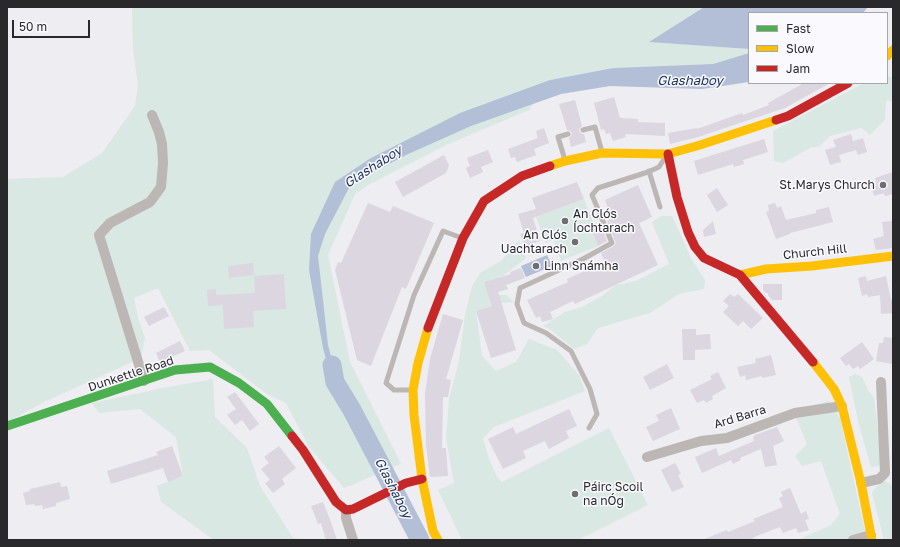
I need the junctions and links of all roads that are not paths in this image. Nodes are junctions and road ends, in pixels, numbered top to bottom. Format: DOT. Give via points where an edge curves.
graph roads {
  1 [pos="846,84"];
  2 [pos="152,116"];
  3 [pos="583,130"];
  4 [pos="568,134"];
  5 [pos="602,153"];
  6 [pos="668,154"];
  7 [pos="565,161"];
  8 [pos="649,171"];
  9 [pos="660,207"];
  10 [pos="463,238"];
  11 [pos="893,256"];
  12 [pos="740,275"];
  13 [pos="144,381"];
  14 [pos="881,382"];
  15 [pos="413,390"];
  16 [pos="842,406"];
  17 [pos="7,426"];
  18 [pos="589,428"];
  19 [pos="647,457"];
  20 [pos="422,479"];
  21 [pos="861,483"];
  22 [pos="349,509"];
  23 [pos="871,537"];
  24 [pos="353,540"];
  25 [pos="438,540"];
  26 [pos="853,540"];
  1 -- 6 [label="street" via="788,116"];
  2 -- 13 [label="street" via="162,144 161,186 150,202 110,223 100,235"];
  3 -- 5 [label="lane" via="595,127"];
  4 -- 7 [label="lane" via="558,137"];
  5 -- 6 [label="street"];
  5 -- 7 [label="street"];
  6 -- 8 [label="lane" via="659,166"];
  6 -- 12 [label="street" via="677,197 695,247 704,258"];
  7 -- 10 [label="street" via="522,176 493,194 484,201"];
  8 -- 9 [label="lane"];
  8 -- 18 [label="lane" via="598,188 592,195 612,243 520,288 517,304 524,323 546,333 571,351 590,389 597,414"];
  10 -- 15 [label="street" via="431,320"];
  10 -- 15 [label="lane" via="443,231 414,295 386,383 394,390"];
  11 -- 12 [label="street, Church Hill" via="766,269"];
  12 -- 16 [label="street" via="824,374"];
  13 -- 17 [label="street, Dunkettle Road"];
  13 -- 22 [label="street, Dunkettle Road" via="175,370 210,367 239,383 266,404 303,450 336,502"];
  14 -- 21 [label="street" via="885,473 879,479"];
  15 -- 20 [label="street"];
  16 -- 19 [label="street, Ard Barra" via="795,413 727,438 695,442"];
  16 -- 21 [label="street"];
  20 -- 22 [label="street" via="406,483"];
  20 -- 25 [label="street"];
  21 -- 23 [label="street"];
  22 -- 24 [label="street" via="346,518"];
  23 -- 26 [label="street"];
}
